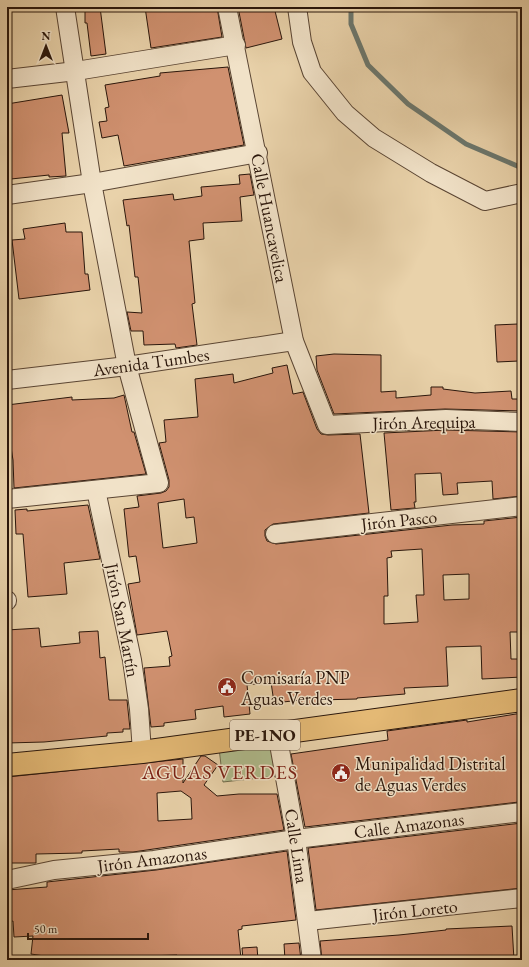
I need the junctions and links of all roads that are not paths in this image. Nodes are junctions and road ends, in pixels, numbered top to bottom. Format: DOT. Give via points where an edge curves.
graph roads {
  1 [pos="65,7"];
  2 [pos="227,7"];
  3 [pos="297,7"];
  4 [pos="236,45"];
  5 [pos="76,71"];
  6 [pos="7,79"];
  7 [pos="258,153"];
  8 [pos="92,183"];
  9 [pos="522,193"];
  10 [pos="7,195"];
  11 [pos="294,341"];
  12 [pos="127,366"];
  13 [pos="7,380"];
  14 [pos="522,422"];
  15 [pos="327,425"];
  16 [pos="96,490"];
  17 [pos="7,499"];
  18 [pos="522,506"];
  19 [pos="275,534"];
  20 [pos="522,700"];
  21 [pos="277,733"];
  22 [pos="142,752"];
  23 [pos="7,765"];
  24 [pos="522,812"];
  25 [pos="296,839"];
  26 [pos="7,880"];
  27 [pos="522,898"];
  28 [pos="308,921"];
  29 [pos="312,960"];
  1 -- 5 [label="street"];
  2 -- 4 [label="street, Calle Huancavelica"];
  3 -- 9 [label="street" via="302,42 312,72 344,113 374,138 431,173 485,201"];
  4 -- 5 [label="street"];
  4 -- 7 [label="street, Calle Huancavelica"];
  5 -- 6 [label="street"];
  5 -- 8 [label="street"];
  7 -- 8 [label="street"];
  7 -- 11 [label="street, Calle Huancavelica"];
  8 -- 10 [label="street"];
  8 -- 12 [label="street"];
  11 -- 12 [label="street, Avenida Tumbes"];
  11 -- 15 [label="street, Calle Huancavelica"];
  12 -- 13 [label="street, Avenida Tumbes"];
  12 -- 16 [label="street" via="159,483"];
  14 -- 15 [label="street, Jirón Arequipa" via="446,419"];
  16 -- 17 [label="street"];
  16 -- 22 [label="street, Jirón San Martín" via="132,660"];
  18 -- 19 [label="street, Jirón Pasco"];
  20 -- 21 [label="main road, PE-1NO"];
  21 -- 22 [label="main road, PE-1NO"];
  21 -- 25 [label="street, Calle Lima"];
  22 -- 23 [label="main road, PE-1NO"];
  24 -- 25 [label="street, Calle Amazonas"];
  25 -- 26 [label="street, Jirón Amazonas" via="154,860 54,870"];
  25 -- 28 [label="street, Calle Lima"];
  27 -- 28 [label="street, Jirón Loreto"];
  28 -- 29 [label="street, Calle Lima"];
}
